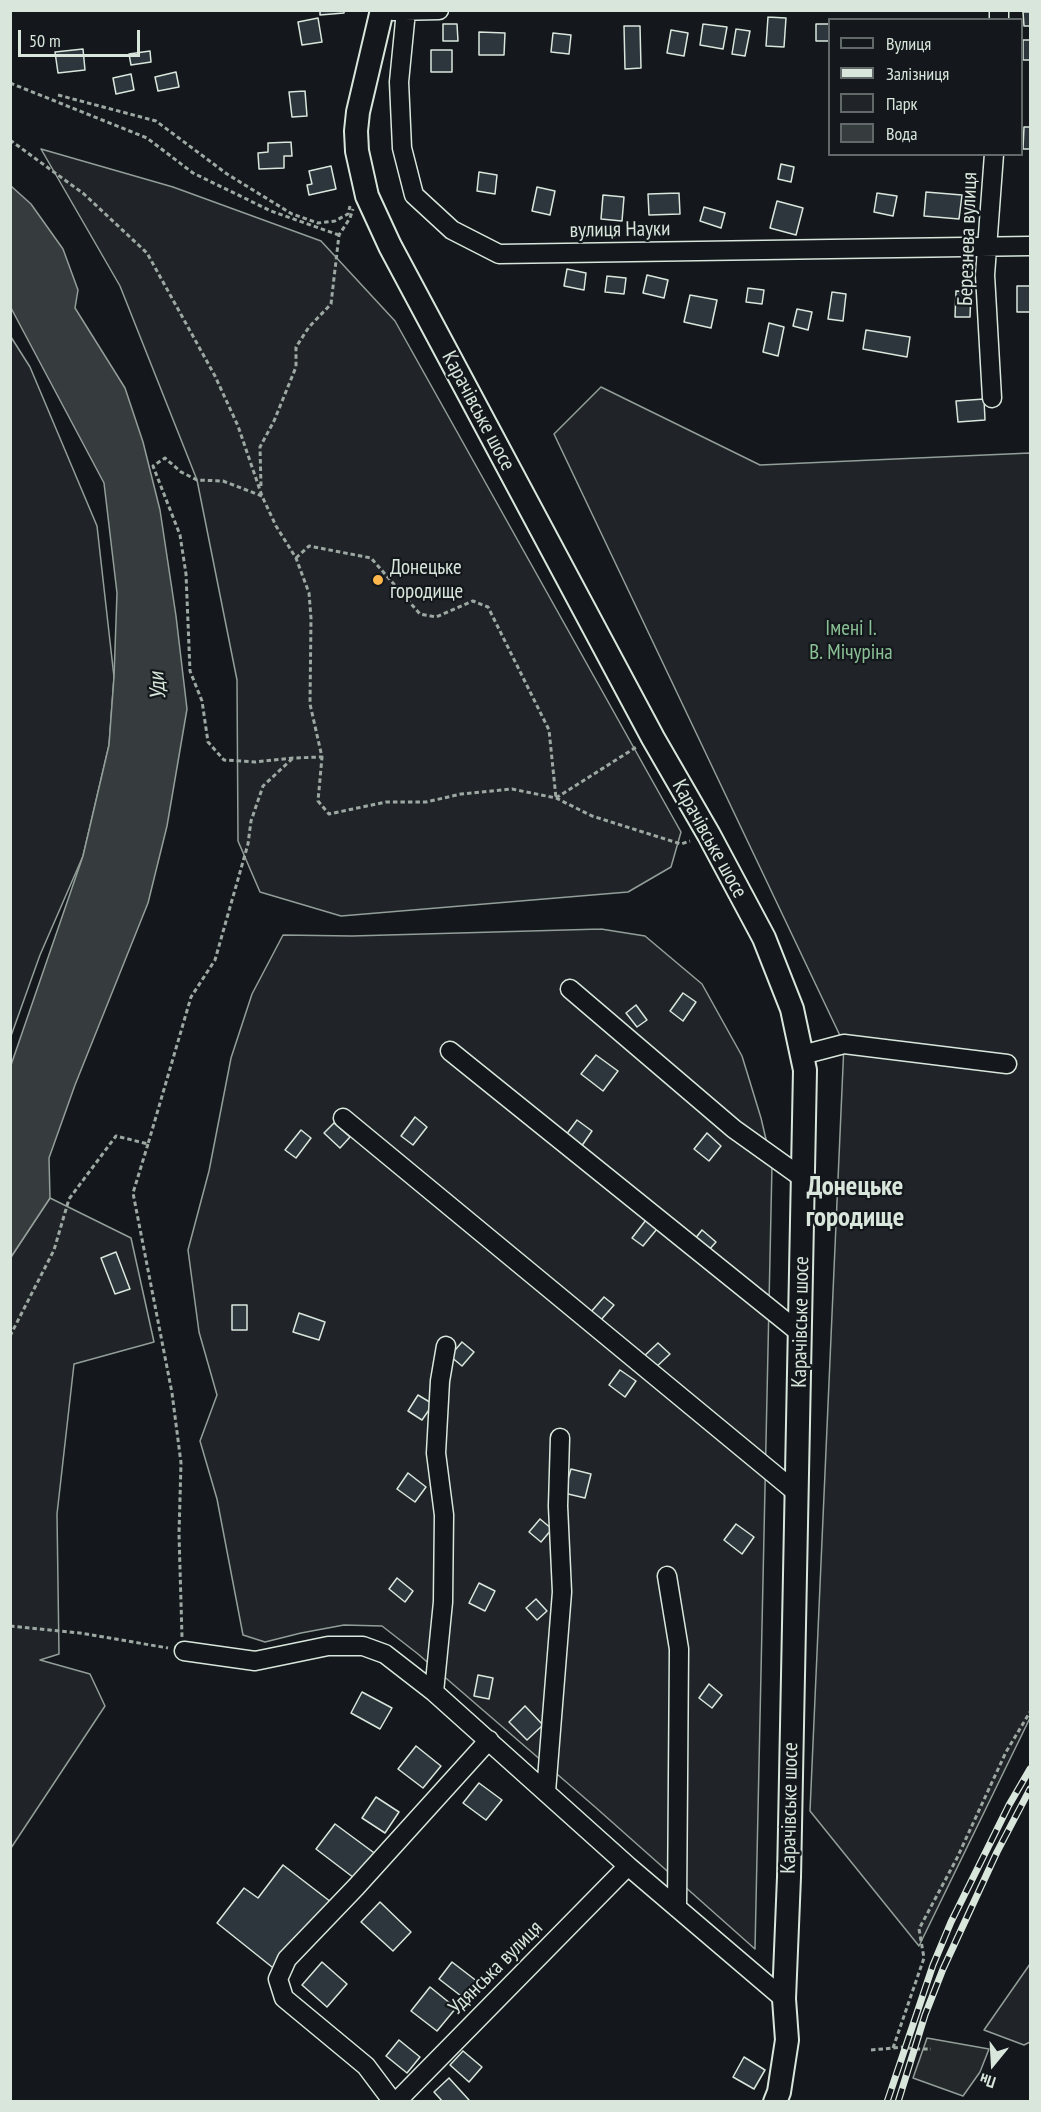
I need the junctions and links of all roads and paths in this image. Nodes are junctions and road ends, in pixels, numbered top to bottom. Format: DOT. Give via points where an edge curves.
graph roads {
  1 [pos="440,10"];
  2 [pos="381,11"];
  3 [pos="406,11"];
  4 [pos="10,83"];
  5 [pos="58,94"];
  6 [pos="10,140"];
  7 [pos="994,156"];
  8 [pos="339,235"];
  9 [pos="1030,246"];
  10 [pos="987,247"];
  11 [pos="992,398"];
  12 [pos="262,496"];
  13 [pos="297,558"];
  14 [pos="652,738"];
  15 [pos="322,757"];
  16 [pos="293,758"];
  17 [pos="556,798"];
  18 [pos="709,835"];
  19 [pos="570,989"];
  20 [pos="450,1051"];
  21 [pos="802,1055"];
  22 [pos="1007,1064"];
  23 [pos="343,1118"];
  24 [pos="148,1144"];
  25 [pos="804,1179"];
  26 [pos="800,1333"];
  27 [pos="10,1336"];
  28 [pos="446,1346"];
  29 [pos="560,1438"];
  30 [pos="797,1493"];
  31 [pos="667,1576"];
  32 [pos="10,1626"];
  33 [pos="184,1651"];
  34 [pos="434,1692"];
  35 [pos="1030,1712"];
  36 [pos="489,1740"];
  37 [pos="546,1792"];
  38 [pos="628,1866"];
  39 [pos="677,1908"];
  40 [pos="784,1999"];
  41 [pos="892,2048"];
  42 [pos="931,2049"];
  43 [pos="871,2050"];
  44 [pos="395,2102"];
  45 [pos="775,2102"];
  1 -- 3 [label="street"];
  2 -- 3 [label="street"];
  2 -- 14 [label="main road, Карачівське шосе" via="356,131 367,196"];
  3 -- 10 [label="street, вулиця Науки" via="399,82 402,148 414,195 452,230 499,254"];
  4 -- 8 [label="path" via="147,138 193,173 271,211"];
  5 -- 8 [label="path" via="156,121 227,174 292,214 318,223 335,221 348,214 352,206 350,218"];
  6 -- 12 [label="path" via="84,194 147,253 215,376 238,426"];
  7 -- 10 [label="street, Березнева вулиця"];
  8 -- 12 [label="path" via="331,304 296,347 296,367 260,447"];
  9 -- 10 [label="street, вулиця Науки"];
  10 -- 11 [label="street, Березнева вулиця"];
  12 -- 13 [label="path"];
  12 -- 16 [label="path" via="223,481 197,480 165,458 153,466 180,535 186,574 190,671 201,701 208,742 224,760"];
  13 -- 15 [label="path" via="309,594 310,704"];
  13 -- 17 [label="path" via="309,546 371,558 420,614 436,617 473,601 488,607 549,730"];
  14 -- 17 [label="path"];
  14 -- 18 [label="main road, Карачівське шосе"];
  15 -- 16 [label="path"];
  15 -- 17 [label="path" via="318,801 329,813 386,802 426,802 512,789"];
  16 -- 24 [label="path" via="263,786 215,960 191,997"];
  17 -- 18 [label="path" via="592,816 681,844"];
  18 -- 21 [label="main road, Карачівське шосе" via="764,938 792,1009"];
  19 -- 25 [label="street" via="734,1129"];
  20 -- 26 [label="street"];
  21 -- 22 [label="street" via="844,1044"];
  21 -- 25 [label="main road, Карачівське шосе"];
  23 -- 30 [label="street"];
  24 -- 27 [label="path" via="116,1136 69,1198 54,1250"];
  24 -- 33 [label="path" via="133,1193 172,1393 181,1463 179,1534"];
  25 -- 26 [label="main road, Карачівське шосе"];
  26 -- 30 [label="main road, Карачівське шосе"];
  28 -- 34 [label="street" via="436,1453 444,1515 443,1602"];
  29 -- 37 [label="street" via="562,1592"];
  30 -- 40 [label="main road, Карачівське шосе"];
  31 -- 39 [label="street" via="679,1648"];
  32 -- 33 [label="path" via="80,1633"];
  33 -- 34 [label="street" via="255,1661 328,1646 363,1646 385,1654"];
  34 -- 36 [label="street"];
  35 -- 41 [label="path" via="1006,1752 919,1929 924,1958"];
  36 -- 37 [label="street"];
  36 -- 44 [label="street" via="287,1959 278,1979 284,1998 366,2066"];
  37 -- 38 [label="street"];
  38 -- 39 [label="street"];
  38 -- 44 [label="street, Удянська вулиця"];
  39 -- 40 [label="street"];
  40 -- 45 [label="main road, Карачівське шосе" via="787,2040"];
  41 -- 42 [label="path"];
  41 -- 43 [label="path"];
}
